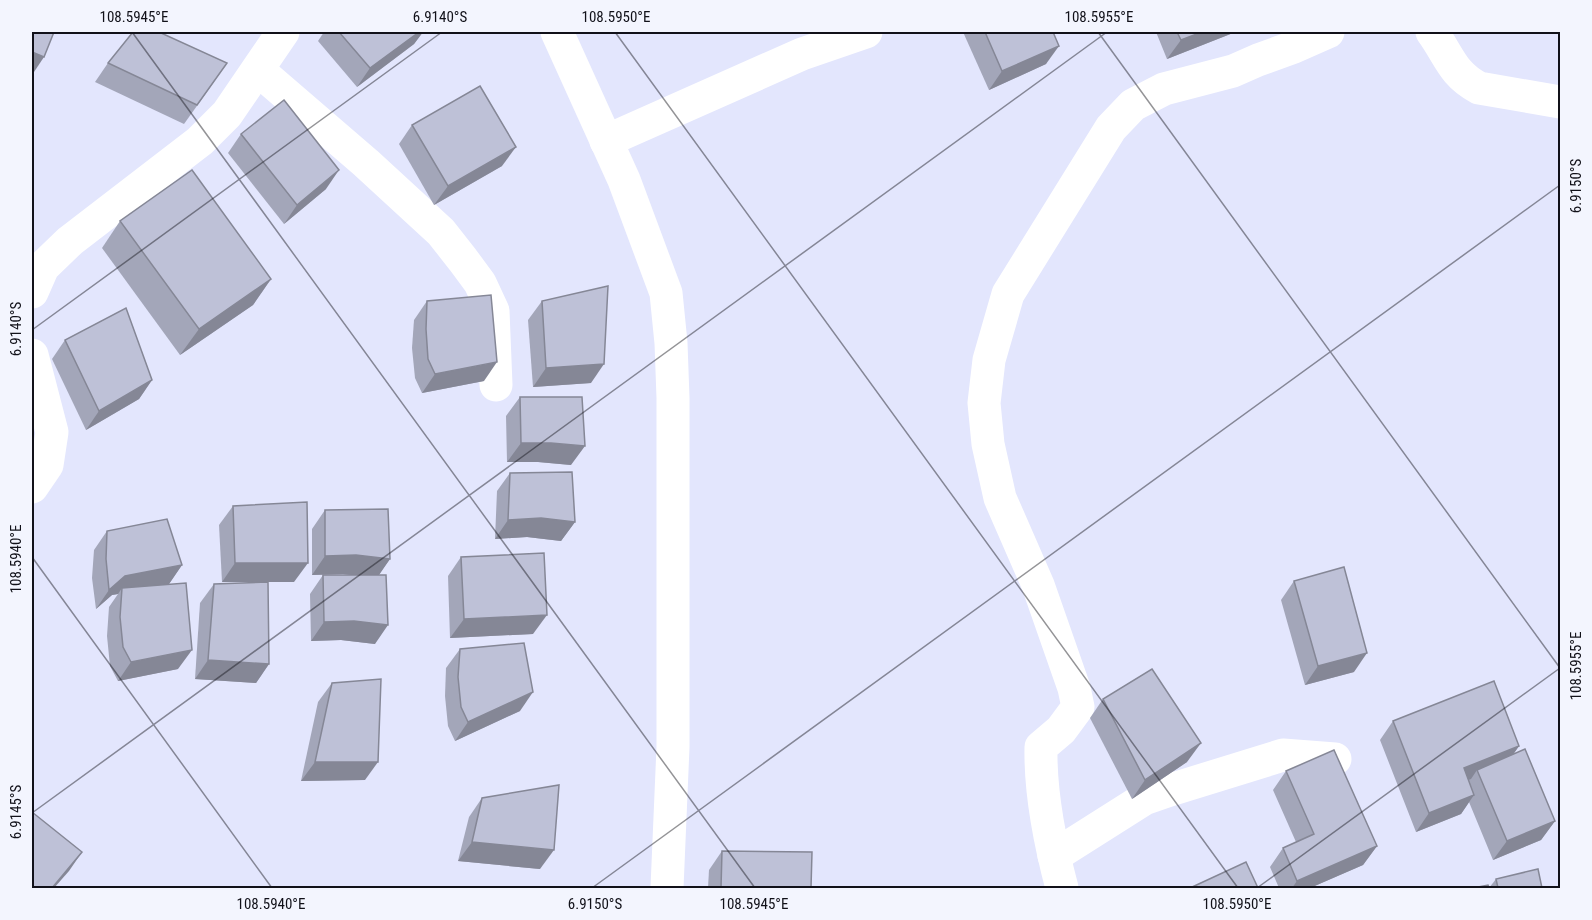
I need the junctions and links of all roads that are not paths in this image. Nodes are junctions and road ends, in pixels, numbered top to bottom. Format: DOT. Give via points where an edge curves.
graph roads {
  1 [pos="283,32"];
  2 [pos="557,32"];
  3 [pos="866,32"];
  4 [pos="1328,32"];
  5 [pos="1432,32"];
  6 [pos="258,70"];
  7 [pos="1560,102"];
  8 [pos="606,141"];
  9 [pos="32,292"];
  10 [pos="32,355"];
  11 [pos="495,385"];
  12 [pos="32,487"];
  13 [pos="1335,759"];
  14 [pos="1054,856"];
  15 [pos="667,888"];
  16 [pos="1062,888"];
  1 -- 6 [label="street"];
  2 -- 8 [label="street"];
  3 -- 8 [label="street" via="802,54"];
  4 -- 14 [label="street" via="1233,71 1164,90 1133,105 1111,128 1008,294 989,360 984,403 988,444 1000,498 1038,585 1078,707 1061,730 1041,747 1043,793"];
  5 -- 7 [label="street" via="1455,70 1468,82 1479,88"];
  6 -- 9 [label="street" via="227,114 200,141 70,241 43,267"];
  6 -- 11 [label="street" via="441,232 463,260 493,311"];
  8 -- 15 [label="street" via="666,293 673,398 673,747"];
  10 -- 12 [label="street" via="52,432 47,465"];
  13 -- 14 [label="street" via="1284,754 1170,790 1144,799"];
  14 -- 16 [label="street"];
}
